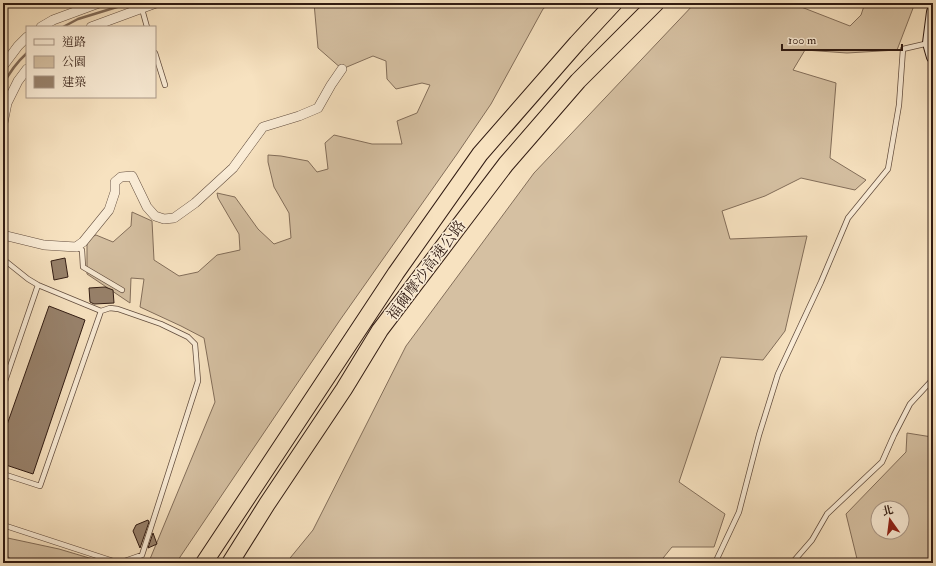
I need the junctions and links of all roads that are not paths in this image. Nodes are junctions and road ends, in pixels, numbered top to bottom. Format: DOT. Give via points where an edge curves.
graph roads {
  1 [pos="99,3"];
  2 [pos="156,3"];
  3 [pos="614,3"];
  4 [pos="656,3"];
  5 [pos="142,9"];
  6 [pos="933,12"];
  7 [pos="43,26"];
  8 [pos="94,26"];
  9 [pos="147,26"];
  10 [pos="26,38"];
  11 [pos="929,43"];
  12 [pos="156,56"];
  13 [pos="933,57"];
  14 [pos="3,66"];
  15 [pos="342,69"];
  16 [pos="26,70"];
  17 [pos="165,85"];
  18 [pos="3,122"];
  19 [pos="3,235"];
  20 [pos="76,247"];
  21 [pos="3,259"];
  22 [pos="38,285"];
  23 [pos="122,290"];
  24 [pos="101,311"];
  25 [pos="933,379"];
  26 [pos="3,387"];
  27 [pos="3,474"];
  28 [pos="3,525"];
  29 [pos="204,563"];
  30 [pos="230,563"];
  31 [pos="715,563"];
  32 [pos="792,563"];
  1 -- 7 [label="street"];
  2 -- 5 [label="street"];
  3 -- 29 [label="highway, 福爾摩沙高速公路" via="480,154 396,273"];
  4 -- 30 [label="highway, 福爾摩沙高速公路" via="578,81 506,164 380,330"];
  5 -- 8 [label="street"];
  5 -- 9 [label="lane"];
  6 -- 11 [label="street"];
  10 -- 14 [label="street"];
  11 -- 13 [label="street"];
  11 -- 31 [label="lane" via="903,49 900,105 888,169 848,218 778,374 739,512"];
  12 -- 17 [label="lane"];
  15 -- 20 [label="street" via="318,108 263,127 232,168 195,203 174,218 164,219 156,216 147,207 132,176 121,177 115,182 115,192 109,210"];
  16 -- 18 [label="street" via="7,103"];
  19 -- 20 [label="street" via="44,245"];
  20 -- 23 [label="lane" via="82,250 83,268"];
  21 -- 22 [label="lane"];
  22 -- 24 [label="lane"];
  22 -- 26 [label="lane"];
  24 -- 27 [label="lane" via="40,486"];
  24 -- 28 [label="lane" via="110,308 161,324 188,337 194,344 198,381 142,555 119,563"];
  25 -- 32 [label="lane" via="910,404 882,462 827,514 812,540"];
}
